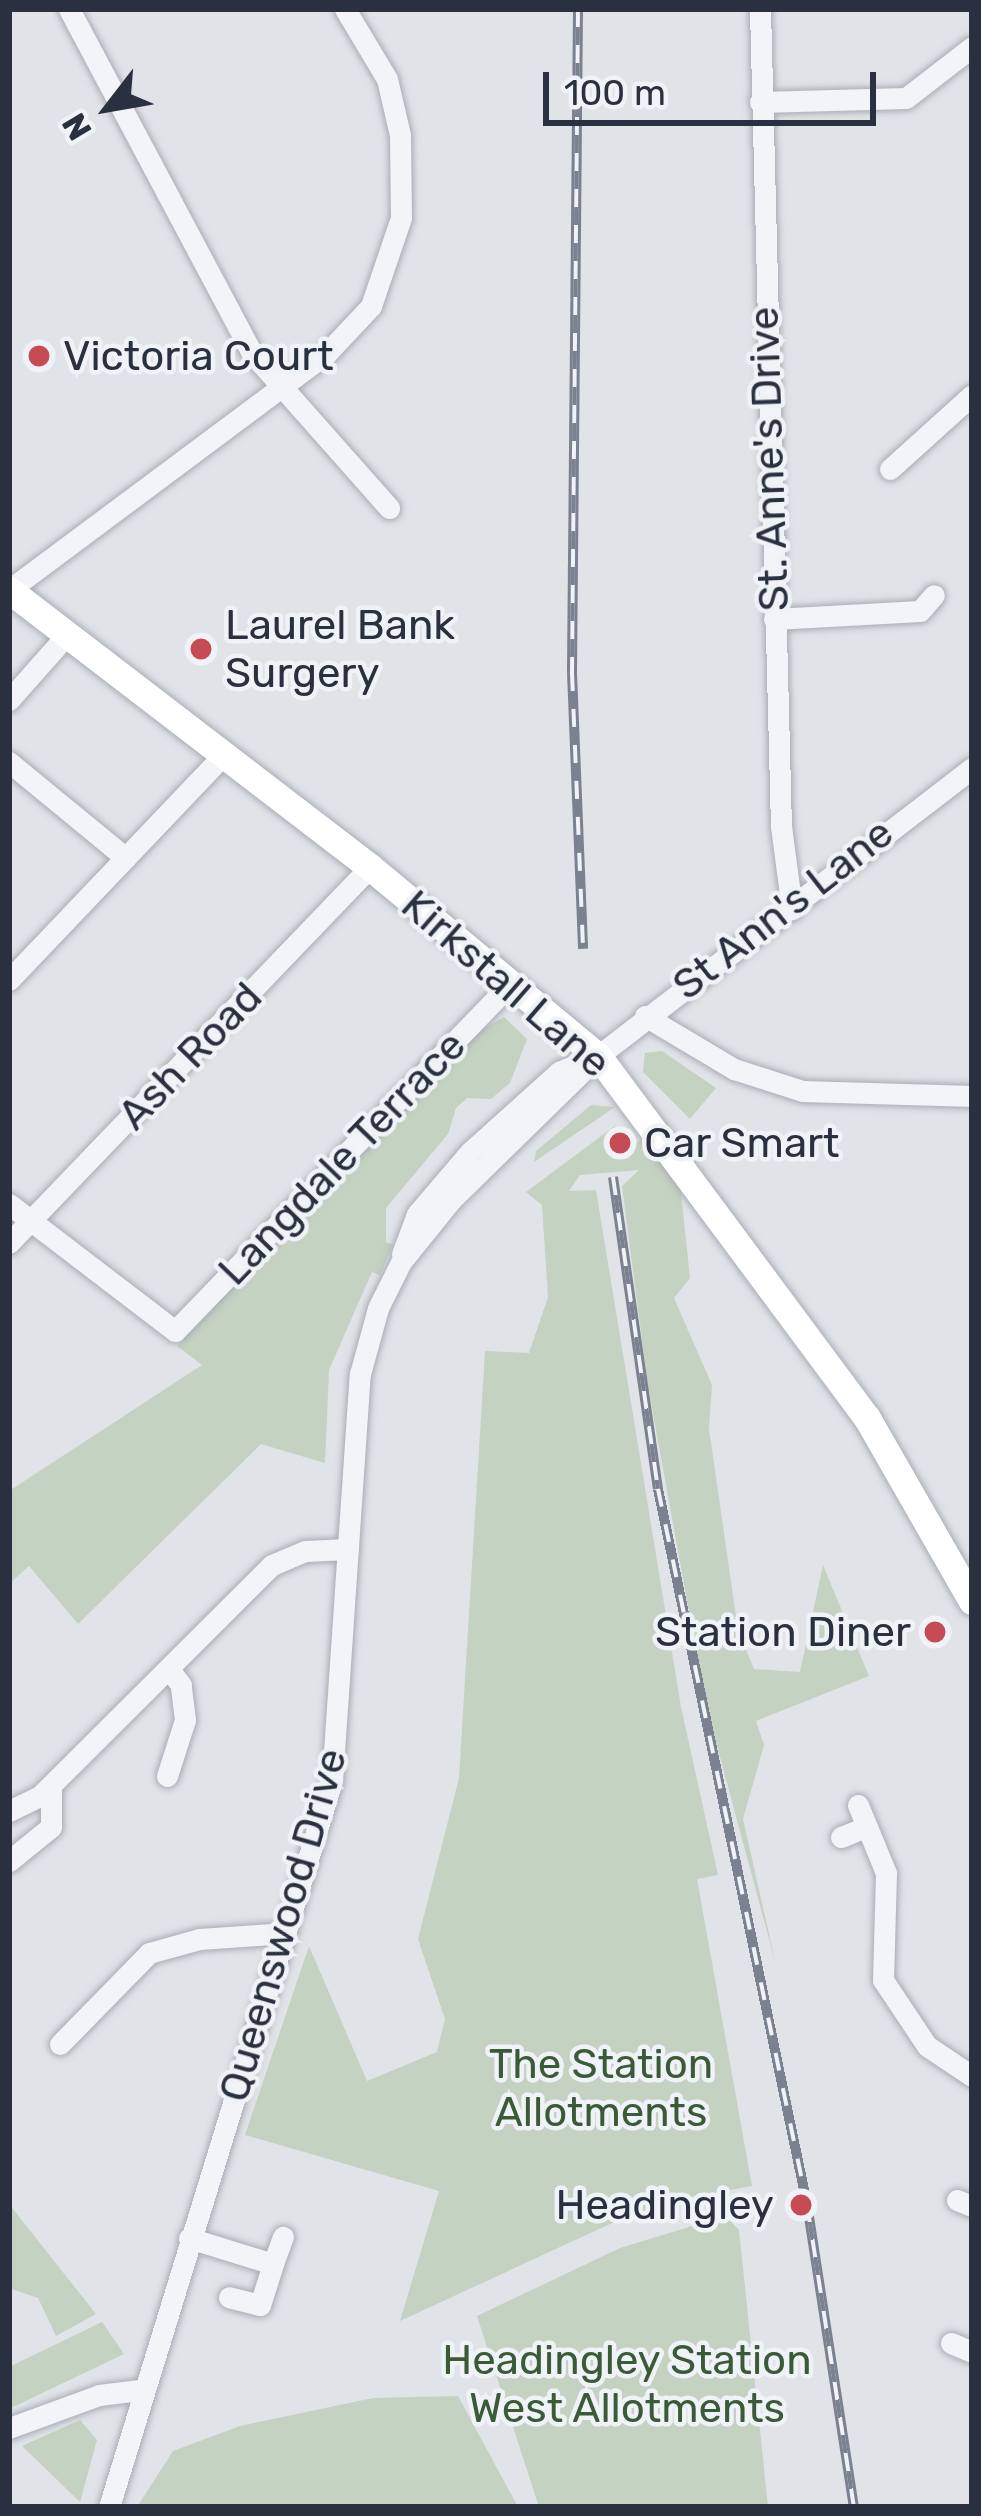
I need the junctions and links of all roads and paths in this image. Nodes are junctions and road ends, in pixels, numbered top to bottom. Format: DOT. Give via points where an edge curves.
graph roads {
  1 [pos="69,9"];
  2 [pos="345,9"];
  3 [pos="760,9"];
  4 [pos="972,47"];
  5 [pos="760,102"];
  6 [pos="277,389"];
  7 [pos="972,395"];
  8 [pos="890,469"];
  9 [pos="389,508"];
  10 [pos="9,590"];
  11 [pos="934,595"];
  12 [pos="774,619"];
  13 [pos="64,638"];
  14 [pos="9,700"];
  15 [pos="221,757"];
  16 [pos="9,762"];
  17 [pos="972,768"];
  18 [pos="126,858"];
  19 [pos="370,867"];
  20 [pos="792,909"];
  21 [pos="9,980"];
  22 [pos="510,984"];
  23 [pos="645,1016"];
  24 [pos="598,1056"];
  25 [pos="972,1096"];
  26 [pos="9,1204"];
  27 [pos="33,1221"];
  28 [pos="9,1243"];
  29 [pos="348,1549"];
  30 [pos="972,1601"];
  31 [pos="169,1669"];
  32 [pos="166,1776"];
  33 [pos="51,1786"];
  34 [pos="858,1805"];
  35 [pos="9,1811"];
  36 [pos="866,1827"];
  37 [pos="841,1837"];
  38 [pos="9,1861"];
  39 [pos="286,1933"];
  40 [pos="60,2044"];
  41 [pos="972,2076"];
  42 [pos="283,2237"];
  43 [pos="189,2238"];
  44 [pos="273,2264"];
  45 [pos="230,2297"];
  46 [pos="140,2390"];
  47 [pos="9,2428"];
  48 [pos="109,2507"];
  1 -- 6 [label="street"];
  2 -- 6 [label="street" via="387,79 395,112 403,189 396,245 360,319"];
  3 -- 5 [label="street, St. Anne's Drive"];
  4 -- 5 [label="street" via="906,98"];
  5 -- 12 [label="street, St. Anne's Drive"];
  6 -- 9 [label="street"];
  6 -- 10 [label="street"];
  7 -- 8 [label="street"];
  10 -- 13 [label="main road, Kirkstall Lane"];
  11 -- 12 [label="street" via="920,611"];
  12 -- 20 [label="street, St. Anne's Drive"];
  13 -- 14 [label="street"];
  13 -- 15 [label="main road, Kirkstall Lane"];
  15 -- 18 [label="street"];
  15 -- 19 [label="main road, Kirkstall Lane"];
  16 -- 18 [label="street"];
  17 -- 20 [label="street, St Ann's Lane"];
  18 -- 21 [label="street"];
  19 -- 22 [label="main road, Kirkstall Lane"];
  19 -- 27 [label="street, Ash Road"];
  20 -- 23 [label="street, St Ann's Lane"];
  22 -- 24 [label="main road, Kirkstall Lane"];
  22 -- 27 [label="street, Langdale Terrace" via="175,1331"];
  23 -- 24 [label="street, St Ann's Lane"];
  23 -- 25 [label="street" via="734,1069 803,1090"];
  24 -- 29 [label="street, Queenswood Drive" via="401,1262 360,1374"];
  24 -- 30 [label="main road, Kirkstall Lane" via="867,1418"];
  26 -- 27 [label="street"];
  27 -- 28 [label="street, Ash Road"];
  29 -- 31 [label="street" via="287,1555"];
  29 -- 39 [label="street, Queenswood Drive" via="332,1781"];
  31 -- 32 [label="street" via="181,1684 185,1720"];
  31 -- 33 [label="street"];
  33 -- 35 [label="street"];
  33 -- 38 [label="street" via="51,1827"];
  34 -- 36 [label="street"];
  36 -- 37 [label="street"];
  36 -- 41 [label="street" via="886,1874 883,1980 927,2046"];
  39 -- 40 [label="street" via="199,1939 148,1954"];
  39 -- 43 [label="street, Queenswood Drive"];
  42 -- 44 [label="street"];
  43 -- 44 [label="street"];
  43 -- 46 [label="street, Queenswood Drive"];
  44 -- 45 [label="street" via="260,2306"];
  46 -- 47 [label="street" via="99,2395"];
  46 -- 48 [label="street, Queenswood Drive"];
}
